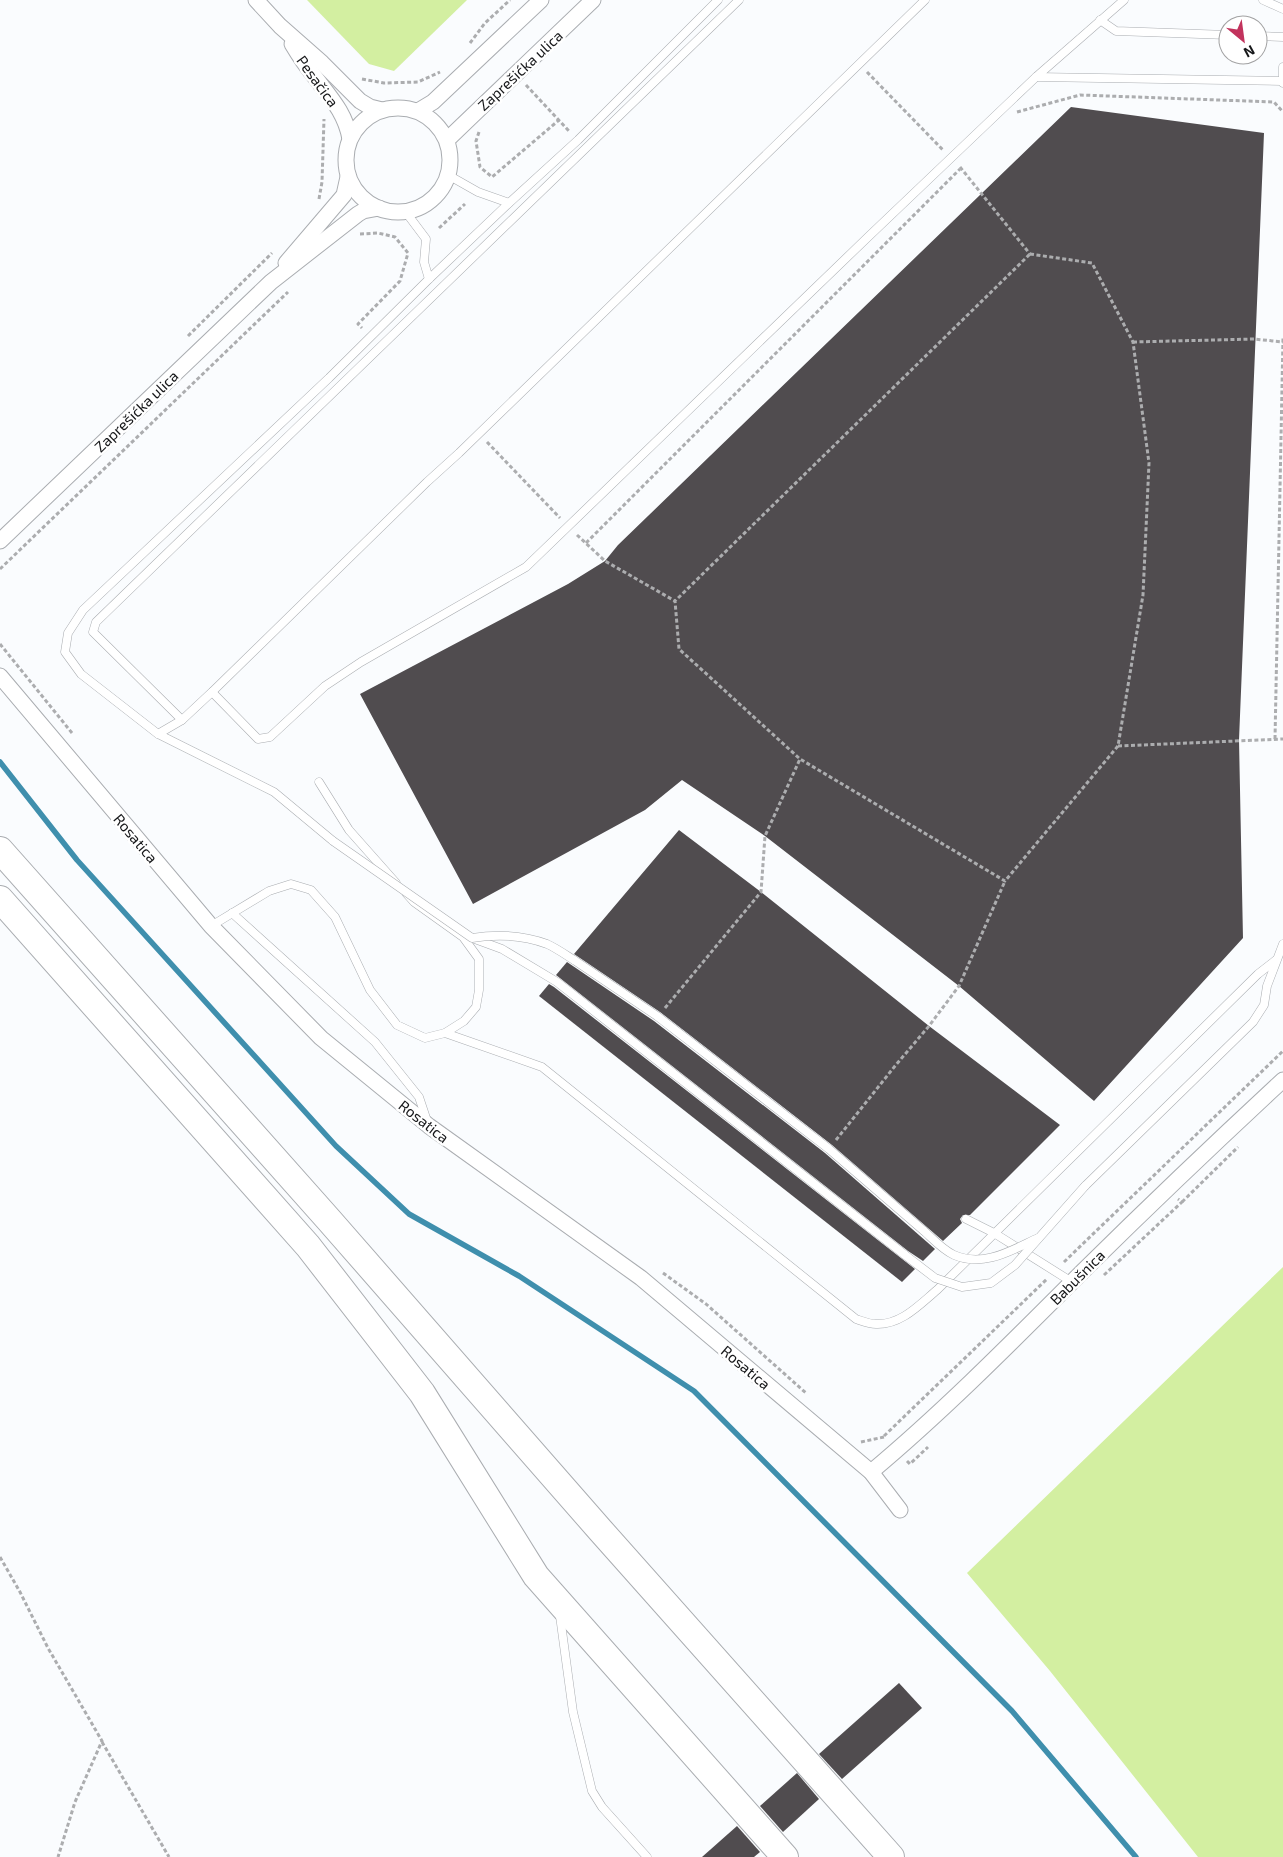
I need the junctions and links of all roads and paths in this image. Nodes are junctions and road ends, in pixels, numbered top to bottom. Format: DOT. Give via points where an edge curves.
graph roads {
  1 [pos="256,0"];
  2 [pos="510,0"];
  3 [pos="541,0"];
  4 [pos="593,0"];
  5 [pos="718,0"];
  6 [pos="739,0"];
  7 [pos="926,0"];
  8 [pos="1124,0"];
  9 [pos="1263,0"];
  10 [pos="1283,9"];
  11 [pos="1100,20"];
  12 [pos="280,26"];
  13 [pos="1218,35"];
  14 [pos="1268,36"];
  15 [pos="1283,37"];
  16 [pos="465,47"];
  17 [pos="1283,67"];
  18 [pos="443,70"];
  19 [pos="1036,77"];
  20 [pos="358,78"];
  21 [pos="532,80"];
  22 [pos="1283,82"];
  23 [pos="382,110"];
  24 [pos="418,111"];
  25 [pos="1015,112"];
  26 [pos="1283,112"];
  27 [pos="323,114"];
  28 [pos="559,120"];
  29 [pos="481,128"];
  30 [pos="350,139"];
  31 [pos="447,140"];
  32 [pos="578,140"];
  33 [pos="962,168"];
  34 [pos="448,175"];
  35 [pos="348,177"];
  36 [pos="509,203"];
  37 [pos="466,204"];
  38 [pos="315,207"];
  39 [pos="379,208"];
  40 [pos="405,211"];
  41 [pos="439,228"];
  42 [pos="353,236"];
  43 [pos="274,250"];
  44 [pos="429,279"];
  45 [pos="271,282"];
  46 [pos="290,289"];
  47 [pos="358,324"];
  48 [pos="186,338"];
  49 [pos="1283,338"];
  50 [pos="1133,342"];
  51 [pos="1283,342"];
  52 [pos="0,541"];
  53 [pos="586,543"];
  54 [pos="0,568"];
  55 [pos="0,644"];
  56 [pos="0,676"];
  57 [pos="212,692"];
  58 [pos="182,720"];
  59 [pos="158,734"];
  60 [pos="74,736"];
  61 [pos="1275,739"];
  62 [pos="1283,739"];
  63 [pos="1118,746"];
  64 [pos="800,759"];
  65 [pos="319,782"];
  66 [pos="0,850"];
  67 [pos="1005,881"];
  68 [pos="0,899"];
  69 [pos="232,913"];
  70 [pos="211,926"];
  71 [pos="472,938"];
  72 [pos="1283,944"];
  73 [pos="1276,960"];
  74 [pos="658,1016"];
  75 [pos="445,1034"];
  76 [pos="1283,1050"];
  77 [pos="1283,1080"];
  78 [pos="429,1126"];
  79 [pos="1241,1144"];
  80 [pos="829,1149"];
  81 [pos="1182,1202"];
  82 [pos="966,1219"];
  83 [pos="1162,1221"];
  84 [pos="994,1233"];
  85 [pos="1041,1236"];
  86 [pos="1135,1246"];
  87 [pos="1062,1264"];
  88 [pos="658,1269"];
  89 [pos="1050,1276"];
  90 [pos="1072,1282"];
  91 [pos="808,1396"];
  92 [pos="884,1436"];
  93 [pos="856,1437"];
  94 [pos="890,1443"];
  95 [pos="870,1472"];
  96 [pos="900,1510"];
  97 [pos="0,1558"];
  98 [pos="559,1602"];
  99 [pos="102,1741"];
  100 [pos="58,1857"];
  101 [pos="169,1857"];
  102 [pos="647,1857"];
  103 [pos="785,1857"];
  104 [pos="891,1857"];
  1 -- 12 [label="street, Pesačica"];
  2 -- 16 [label="path"];
  3 -- 24 [label="street" via="433,102"];
  4 -- 31 [label="street, Zaprešićka ulica"];
  5 -- 32 [label="lane"];
  6 -- 58 [label="lane" via="96,622 93,632"];
  7 -- 57 [label="lane"];
  8 -- 11 [label="lane"];
  9 -- 10 [label="lane"];
  11 -- 13 [label="lane" via="1116,31"];
  11 -- 19 [label="lane"];
  12 -- 23 [label="street, Pesačica" via="360,100"];
  12 -- 30 [label="street, Pesačica" via="346,120"];
  14 -- 15 [label="lane"];
  17 -- 22 [label="lane"];
  18 -- 20 [label="path" via="418,82 384,83"];
  19 -- 22 [label="lane"];
  19 -- 57 [label="lane" via="526,567 361,662 326,686 270,737 258,739"];
  21 -- 28 [label="path" via="525,84"];
  23 -- 24 [label="street" via="403,108"];
  23 -- 30 [label="street" via="362,122"];
  24 -- 31 [label="street" via="440,128"];
  25 -- 26 [label="path" via="1080,95 1274,102"];
  27 -- 38 [label="path" via="322,182"];
  28 -- 29 [label="path" via="492,177 480,167 476,140"];
  28 -- 32 [label="path"];
  30 -- 35 [label="street" via="346,162"];
  31 -- 34 [label="street" via="450,153"];
  32 -- 36 [label="lane"];
  33 -- 53 [label="path"];
  34 -- 36 [label="lane" via="478,192"];
  34 -- 40 [label="street" via="440,192 430,201"];
  35 -- 39 [label="street" via="365,201"];
  35 -- 45 [label="street, Zaprešićka ulica" via="344,196"];
  36 -- 44 [label="lane"];
  37 -- 41 [label="path"];
  39 -- 40 [label="street"];
  39 -- 45 [label="street, Zaprešićka ulica" via="358,214"];
  40 -- 44 [label="lane" via="426,239 424,262"];
  42 -- 47 [label="path" via="372,232 395,237 408,253 400,281"];
  43 -- 48 [label="path"];
  44 -- 59 [label="lane" via="83,610 68,633 65,652 82,674"];
  45 -- 52 [label="street, Zaprešićka ulica"];
  46 -- 54 [label="path"];
  49 -- 51 [label="path"];
  50 -- 51 [label="path" via="1254,339"];
  50 -- 63 [label="path" via="1149,463 1143,595"];
  50 -- 64 [label="path" via="1092,263 1030,254 676,601 679,649"];
  51 -- 61 [label="path"];
  55 -- 60 [label="path"];
  56 -- 70 [label="street, Rosatica"];
  57 -- 58 [label="lane"];
  58 -- 59 [label="lane"];
  59 -- 71 [label="lane, bridge" via="274,792 333,841"];
  61 -- 62 [label="path"];
  61 -- 63 [label="path"];
  63 -- 67 [label="path"];
  64 -- 67 [label="path"];
  64 -- 74 [label="path" via="765,836 761,892"];
  65 -- 75 [label="lane" via="349,830 414,902 462,937 479,960 476,1007 464,1021"];
  66 -- 104 [label="highway"];
  67 -- 80 [label="path" via="959,986"];
  68 -- 98 [label="highway" via="308,1246 422,1393 536,1576"];
  69 -- 70 [label="lane"];
  69 -- 75 [label="lane" via="269,891 291,884 311,890 335,917 370,990 397,1025 425,1038"];
  69 -- 78 [label="lane" via="375,1042 419,1097"];
  70 -- 78 [label="street, Rosatica" via="321,1038"];
  71 -- 74 [label="lane, bridge" via="494,934 547,944"];
  71 -- 85 [label="lane, bridge" via="502,949 557,982 935,1278 962,1287 991,1283 1015,1265"];
  72 -- 73 [label="lane"];
  73 -- 84 [label="lane"];
  73 -- 85 [label="lane, bridge" via="1264,1005 1253,1022 1085,1186"];
  74 -- 80 [label="lane"];
  75 -- 84 [label="lane" via="542,1067 856,1319 875,1324 893,1322 908,1315"];
  76 -- 87 [label="path"];
  77 -- 90 [label="street, Babušnica"];
  78 -- 95 [label="street, Rosatica" via="641,1278"];
  79 -- 81 [label="path"];
  80 -- 85 [label="lane, bridge" via="955,1255 977,1260 995,1258"];
  82 -- 84 [label="lane"];
  83 -- 86 [label="path"];
  84 -- 90 [label="lane"];
  88 -- 91 [label="path" via="706,1304"];
  89 -- 92 [label="path"];
  90 -- 95 [label="street, Babušnica"];
  92 -- 93 [label="path" via="861,1442"];
  92 -- 94 [label="path"];
  95 -- 96 [label="street, Rosatica"];
  97 -- 99 [label="path"];
  98 -- 102 [label="lane" via="572,1712 592,1791 602,1807"];
  98 -- 103 [label="highway"];
  99 -- 100 [label="path" via="75,1802"];
  99 -- 101 [label="path"];
}
